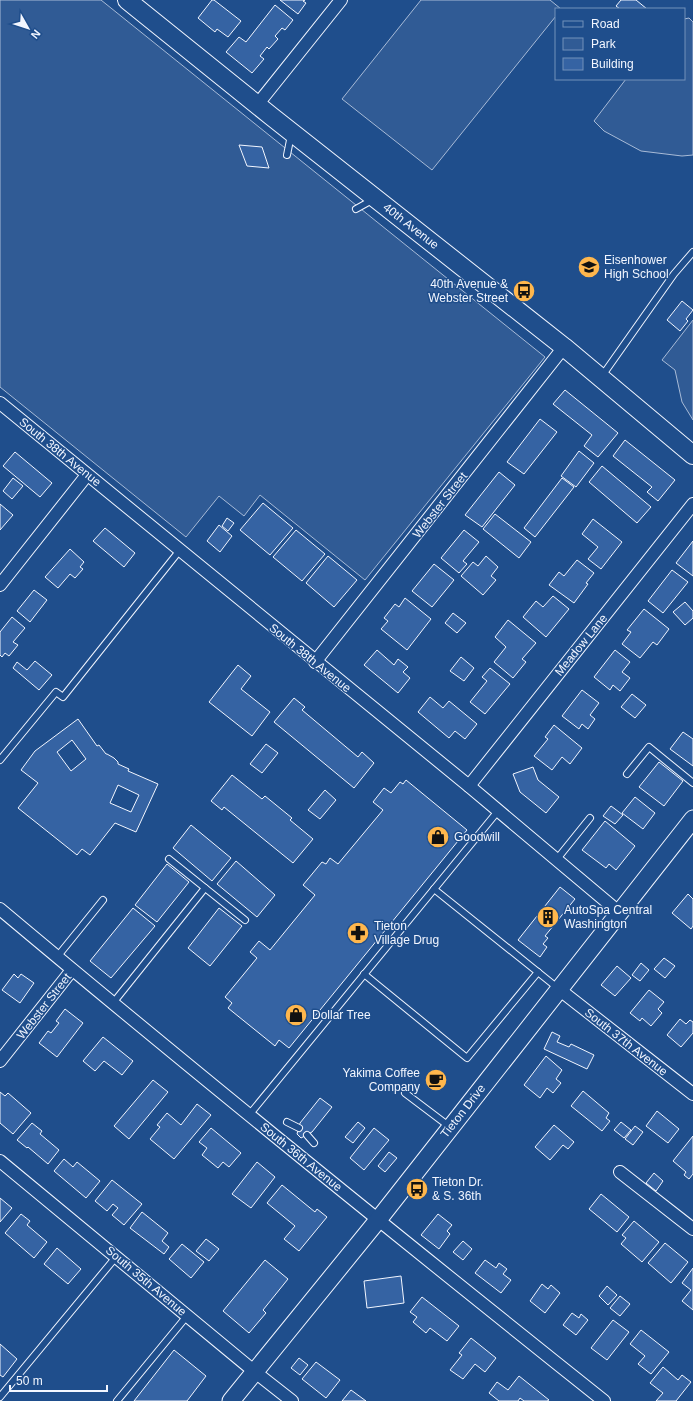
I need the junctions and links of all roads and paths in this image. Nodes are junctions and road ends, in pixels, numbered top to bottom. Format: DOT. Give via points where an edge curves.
graph roads {
  1 [pos="127,0"];
  2 [pos="341,0"];
  3 [pos="257,105"];
  4 [pos="292,132"];
  5 [pos="287,155"];
  6 [pos="375,198"];
  7 [pos="356,209"];
  8 [pos="693,252"];
  9 [pos="564,347"];
  10 [pos="601,378"];
  11 [pos="0,404"];
  12 [pos="693,455"];
  13 [pos="87,475"];
  14 [pos="693,504"];
  15 [pos="180,550"];
  16 [pos="0,585"];
  17 [pos="315,662"];
  18 [pos="0,760"];
  19 [pos="627,774"];
  20 [pos="693,783"];
  21 [pos="468,786"];
  22 [pos="498,810"];
  23 [pos="590,818"];
  24 [pos="693,819"];
  25 [pos="169,859"];
  26 [pos="557,859"];
  27 [pos="205,888"];
  28 [pos="434,889"];
  29 [pos="103,900"];
  30 [pos="0,909"];
  31 [pos="620,913"];
  32 [pos="246,920"];
  33 [pos="57,957"];
  34 [pos="72,970"];
  35 [pos="538,972"];
  36 [pos="364,974"];
  37 [pos="560,990"];
  38 [pos="113,1003"];
  39 [pos="0,1061"];
  40 [pos="405,1093"];
  41 [pos="693,1094"];
  42 [pos="249,1115"];
  43 [pos="287,1122"];
  44 [pos="451,1127"];
  45 [pos="299,1128"];
  46 [pos="307,1135"];
  47 [pos="314,1143"];
  48 [pos="0,1161"];
  49 [pos="620,1172"];
  50 [pos="378,1220"];
  51 [pos="693,1229"];
  52 [pos="116,1257"];
  53 [pos="187,1316"];
  54 [pos="255,1372"];
  55 [pos="0,1397"];
  56 [pos="117,1401"];
  57 [pos="231,1401"];
  58 [pos="292,1401"];
  59 [pos="604,1401"];
  1 -- 3 [label="main road, 40th Avenue"];
  2 -- 3 [label="street"];
  3 -- 4 [label="main road, 40th Avenue"];
  4 -- 5 [label="lane"];
  4 -- 6 [label="main road, 40th Avenue"];
  6 -- 7 [label="lane"];
  6 -- 9 [label="main road, 40th Avenue"];
  8 -- 10 [label="lane" via="674,274"];
  9 -- 10 [label="main road, 40th Avenue"];
  9 -- 17 [label="street, Webster Street"];
  10 -- 12 [label="main road, 40th Avenue"];
  11 -- 13 [label="street, South 38th Avenue"];
  13 -- 15 [label="street, South 38th Avenue"];
  13 -- 16 [label="street"];
  14 -- 21 [label="street, Meadow Lane"];
  15 -- 17 [label="street, South 38th Avenue"];
  15 -- 18 [label="lane" via="63,697 56,692"];
  17 -- 21 [label="street, South 38th Avenue"];
  19 -- 20 [label="lane" via="648,747"];
  21 -- 22 [label="street, South 38th Avenue"];
  22 -- 26 [label="street, South 38th Avenue"];
  22 -- 28 [label="lane"];
  23 -- 26 [label="lane"];
  24 -- 31 [label="main road, Tieton Drive"];
  25 -- 27 [label="lane"];
  26 -- 31 [label="street, South 38th Avenue"];
  27 -- 32 [label="lane"];
  27 -- 38 [label="lane"];
  28 -- 35 [label="lane"];
  28 -- 36 [label="lane"];
  29 -- 33 [label="lane"];
  30 -- 33 [label="street, South 36th Avenue"];
  31 -- 37 [label="main road, Tieton Drive"];
  33 -- 34 [label="street, South 36th Avenue"];
  34 -- 38 [label="street, South 36th Avenue"];
  34 -- 39 [label="street, Webster Street"];
  35 -- 36 [label="lane" via="466,1058"];
  35 -- 37 [label="lane"];
  36 -- 42 [label="lane"];
  37 -- 41 [label="street, South 37th Avenue"];
  37 -- 44 [label="main road, Tieton Drive"];
  38 -- 42 [label="street, South 36th Avenue"];
  40 -- 44 [label="lane"];
  42 -- 50 [label="street, South 36th Avenue"];
  43 -- 45 [label="lane"];
  44 -- 50 [label="main road, Tieton Drive"];
  46 -- 47 [label="lane"];
  48 -- 52 [label="street, South 35th Avenue"];
  49 -- 51 [label="street"];
  50 -- 54 [label="main road, Tieton Drive"];
  50 -- 59 [label="street, South 36th Avenue"];
  52 -- 53 [label="street, South 35th Avenue"];
  52 -- 55 [label="lane"];
  53 -- 54 [label="street, South 35th Avenue"];
  53 -- 56 [label="lane"];
  54 -- 57 [label="main road, Tieton Drive"];
  54 -- 58 [label="street, South 35th Avenue"];
}
